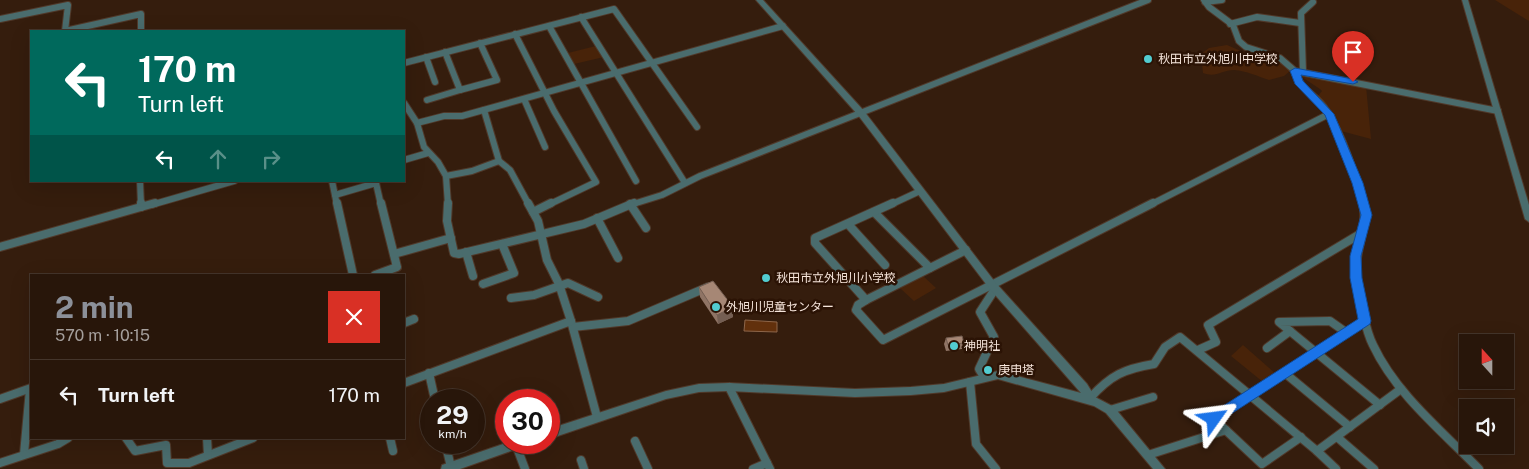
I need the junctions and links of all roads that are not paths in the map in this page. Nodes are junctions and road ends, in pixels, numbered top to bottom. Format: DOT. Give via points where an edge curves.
graph roads {
  1 [pos="759,0"];
  2 [pos="1148,0"];
  3 [pos="1222,0"];
  4 [pos="1465,0"];
  5 [pos="1204,1"];
  6 [pos="1313,2"];
  7 [pos="582,17"];
  8 [pos="0,19"];
  9 [pos="1300,22"];
  10 [pos="1230,24"];
  11 [pos="549,26"];
  12 [pos="783,26"];
  13 [pos="65,30"];
  14 [pos="65,30"];
  15 [pos="141,30"];
  16 [pos="515,34"];
  17 [pos="480,43"];
  18 [pos="445,52"];
  19 [pos="426,57"];
  20 [pos="405,63"];
  21 [pos="652,63"];
  22 [pos="1295,71"];
  23 [pos="1303,72"];
  24 [pos="616,73"];
  25 [pos="435,82"];
  26 [pos="582,82"];
  27 [pos="460,90"];
  28 [pos="547,93"];
  29 [pos="524,99"];
  30 [pos="427,100"];
  31 [pos="405,105"];
  32 [pos="484,110"];
  33 [pos="1498,110"];
  34 [pos="861,113"];
  35 [pos="1329,114"];
  36 [pos="405,120"];
  37 [pos="415,121"];
  38 [pos="697,127"];
  39 [pos="545,147"];
  40 [pos="428,152"];
  41 [pos="405,160"];
  42 [pos="499,161"];
  43 [pos="446,176"];
  44 [pos="636,181"];
  45 [pos="140,182"];
  46 [pos="231,182"];
  47 [pos="332,182"];
  48 [pos="686,183"];
  49 [pos="920,191"];
  50 [pos="335,194"];
  51 [pos="630,204"];
  52 [pos="140,208"];
  53 [pos="533,212"];
  54 [pos="874,212"];
  55 [pos="597,218"];
  56 [pos="1529,219"];
  57 [pos="848,224"];
  58 [pos="646,228"];
  59 [pos="1360,234"];
  60 [pos="542,235"];
  61 [pos="450,238"];
  62 [pos="502,244"];
  63 [pos="0,247"];
  64 [pos="966,250"];
  65 [pos="466,252"];
  66 [pos="394,254"];
  67 [pos="618,258"];
  68 [pos="885,265"];
  69 [pos="930,268"];
  70 [pos="353,274"];
  71 [pos="378,274"];
  72 [pos="473,276"];
  73 [pos="484,284"];
  74 [pos="559,284"];
  75 [pos="715,284"];
  76 [pos="994,287"];
  77 [pos="598,297"];
  78 [pos="511,298"];
  79 [pos="866,300"];
  80 [pos="414,319"];
  81 [pos="1365,321"];
  82 [pos="405,323"];
  83 [pos="572,324"];
  84 [pos="1290,331"];
  85 [pos="1347,333"];
  86 [pos="1267,348"];
  87 [pos="1198,350"];
  88 [pos="1316,354"];
  89 [pos="429,373"];
  90 [pos="1286,374"];
  91 [pos="984,377"];
  92 [pos="970,382"];
  93 [pos="405,383"];
  94 [pos="729,387"];
  95 [pos="30,388"];
  96 [pos="433,389"];
  97 [pos="1401,389"];
  98 [pos="1253,396"];
  99 [pos="30,397"];
  100 [pos="1153,397"];
  101 [pos="0,398"];
  102 [pos="1090,398"];
  103 [pos="1380,405"];
  104 [pos="1110,410"];
  105 [pos="597,417"];
  106 [pos="1350,427"];
  107 [pos="560,430"];
  108 [pos="1226,430"];
  109 [pos="1337,436"];
  110 [pos="1301,437"];
  111 [pos="66,439"];
  112 [pos="127,439"];
  113 [pos="208,439"];
  114 [pos="250,439"];
  115 [pos="390,439"];
  116 [pos="635,441"];
  117 [pos="393,451"];
  118 [pos="1317,451"];
  119 [pos="495,452"];
  120 [pos="24,454"];
  121 [pos="446,454"];
  122 [pos="522,454"];
  123 [pos="208,455"];
  124 [pos="1148,455"];
  125 [pos="0,463"];
  126 [pos="188,466"];
  127 [pos="768,466"];
  128 [pos="448,468"];
  129 [pos="525,469"];
  130 [pos="648,469"];
  131 [pos="753,469"];
  132 [pos="996,469"];
  133 [pos="1160,469"];
  134 [pos="1336,469"];
  135 [pos="1374,469"];
  136 [pos="1479,469"];
  1 -- 12 [label="street"];
  2 -- 34 [label="street"];
  3 -- 5 [label="street"];
  4 -- 33 [label="street"];
  5 -- 10 [label="street"];
  6 -- 9 [label="street" via="1300,13"];
  7 -- 11 [label="street"];
  7 -- 21 [label="street" via="614,9"];
  7 -- 24 [label="street"];
  8 -- 13 [label="street" via="68,5"];
  9 -- 10 [label="street" via="1271,16 1245,17"];
  9 -- 23 [label="street"];
  10 -- 22 [label="street" via="1239,41 1280,58"];
  11 -- 16 [label="street"];
  11 -- 26 [label="street"];
  12 -- 21 [label="street"];
  12 -- 34 [label="street"];
  14 -- 15 [label="street" via="141,14"];
  16 -- 17 [label="street"];
  16 -- 28 [label="street"];
  17 -- 18 [label="street"];
  17 -- 27 [label="street" via="497,80"];
  18 -- 19 [label="street"];
  18 -- 27 [label="street"];
  19 -- 20 [label="street"];
  19 -- 25 [label="street"];
  21 -- 24 [label="street"];
  21 -- 38 [label="street"];
  22 -- 23 [label="street"];
  22 -- 35 [label="street" via="1298,82"];
  23 -- 33 [label="street"];
  24 -- 26 [label="street"];
  24 -- 48 [label="street"];
  26 -- 28 [label="street"];
  26 -- 44 [label="street"];
  27 -- 30 [label="street"];
  28 -- 29 [label="street"];
  28 -- 53 [label="street" via="554,111 596,182"];
  29 -- 32 [label="street"];
  29 -- 39 [label="street"];
  31 -- 37 [label="street"];
  32 -- 37 [label="street"];
  32 -- 42 [label="street"];
  33 -- 56 [label="street"];
  34 -- 48 [label="street"];
  34 -- 49 [label="street"];
  35 -- 59 [label="street" via="1353,167 1366,215"];
  35 -- 76 [label="street"];
  36 -- 37 [label="street"];
  37 -- 40 [label="street"];
  40 -- 41 [label="street"];
  40 -- 43 [label="street"];
  42 -- 43 [label="street"];
  42 -- 53 [label="street" via="510,170"];
  43 -- 61 [label="street"];
  45 -- 52 [label="street"];
  46 -- 52 [label="street"];
  47 -- 50 [label="street"];
  48 -- 51 [label="street" via="662,195"];
  49 -- 54 [label="street"];
  49 -- 64 [label="street"];
  50 -- 66 [label="street" via="376,183"];
  50 -- 70 [label="street"];
  51 -- 55 [label="street"];
  51 -- 58 [label="street"];
  52 -- 63 [label="street"];
  53 -- 60 [label="street"];
  54 -- 57 [label="street"];
  54 -- 69 [label="street"];
  55 -- 60 [label="street"];
  55 -- 67 [label="street"];
  57 -- 68 [label="street"];
  57 -- 79 [label="street" via="815,238 815,243"];
  59 -- 81 [label="street" via="1356,278"];
  59 -- 87 [label="street" via="1208,325 1216,342"];
  60 -- 62 [label="street"];
  60 -- 74 [label="street" via="547,260"];
  61 -- 65 [label="street" via="454,253"];
  61 -- 66 [label="street"];
  62 -- 65 [label="street"];
  62 -- 73 [label="street" via="514,273"];
  64 -- 69 [label="street"];
  64 -- 76 [label="street"];
  65 -- 72 [label="street"];
  66 -- 71 [label="street" via="397,267"];
  69 -- 79 [label="street"];
  74 -- 77 [label="street" via="568,283"];
  74 -- 78 [label="street" via="534,294"];
  74 -- 83 [label="street"];
  75 -- 83 [label="street" via="628,321"];
  76 -- 79 [label="street" via="883,340 856,310"];
  76 -- 91 [label="street" via="980,312 994,337 980,370"];
  76 -- 102 [label="street"];
  80 -- 82 [label="street"];
  81 -- 85 [label="street"];
  81 -- 97 [label="street" via="1372,344"];
  83 -- 89 [label="street"];
  83 -- 105 [label="street"];
  84 -- 85 [label="street" via="1279,322 1330,321"];
  84 -- 86 [label="street"];
  84 -- 88 [label="street"];
  85 -- 88 [label="street"];
  87 -- 98 [label="street"];
  87 -- 102 [label="street" via="1180,337 1165,347 1154,364 1122,369 1105,380"];
  88 -- 90 [label="street"];
  88 -- 103 [label="street"];
  89 -- 93 [label="street"];
  89 -- 96 [label="street"];
  90 -- 98 [label="street"];
  90 -- 106 [label="street"];
  91 -- 92 [label="street"];
  91 -- 102 [label="street" via="1008,376"];
  92 -- 94 [label="street" via="944,388 855,393"];
  92 -- 132 [label="street" via="976,444"];
  94 -- 105 [label="street" via="699,388 666,395"];
  94 -- 127 [label="street"];
  95 -- 101 [label="street"];
  97 -- 103 [label="street"];
  97 -- 136 [label="street"];
  98 -- 108 [label="street" via="1214,419"];
  98 -- 110 [label="street"];
  99 -- 120 [label="street"];
  100 -- 104 [label="street"];
  102 -- 104 [label="street"];
  103 -- 106 [label="street"];
  104 -- 124 [label="street"];
  105 -- 107 [label="street"];
  106 -- 109 [label="street"];
  108 -- 110 [label="street" via="1262,464"];
  108 -- 124 [label="street"];
  109 -- 118 [label="street"];
  109 -- 135 [label="street"];
  110 -- 118 [label="street"];
  111 -- 120 [label="street"];
  112 -- 126 [label="street" via="134,451 166,445 167,463"];
  113 -- 123 [label="street"];
  114 -- 123 [label="street"];
  115 -- 117 [label="street"];
  116 -- 130 [label="street"];
  118 -- 134 [label="street"];
  119 -- 128 [label="street"];
  120 -- 125 [label="street"];
  121 -- 128 [label="street"];
  122 -- 129 [label="street"];
  123 -- 126 [label="street"];
  124 -- 133 [label="street"];
  127 -- 131 [label="street"];
}
